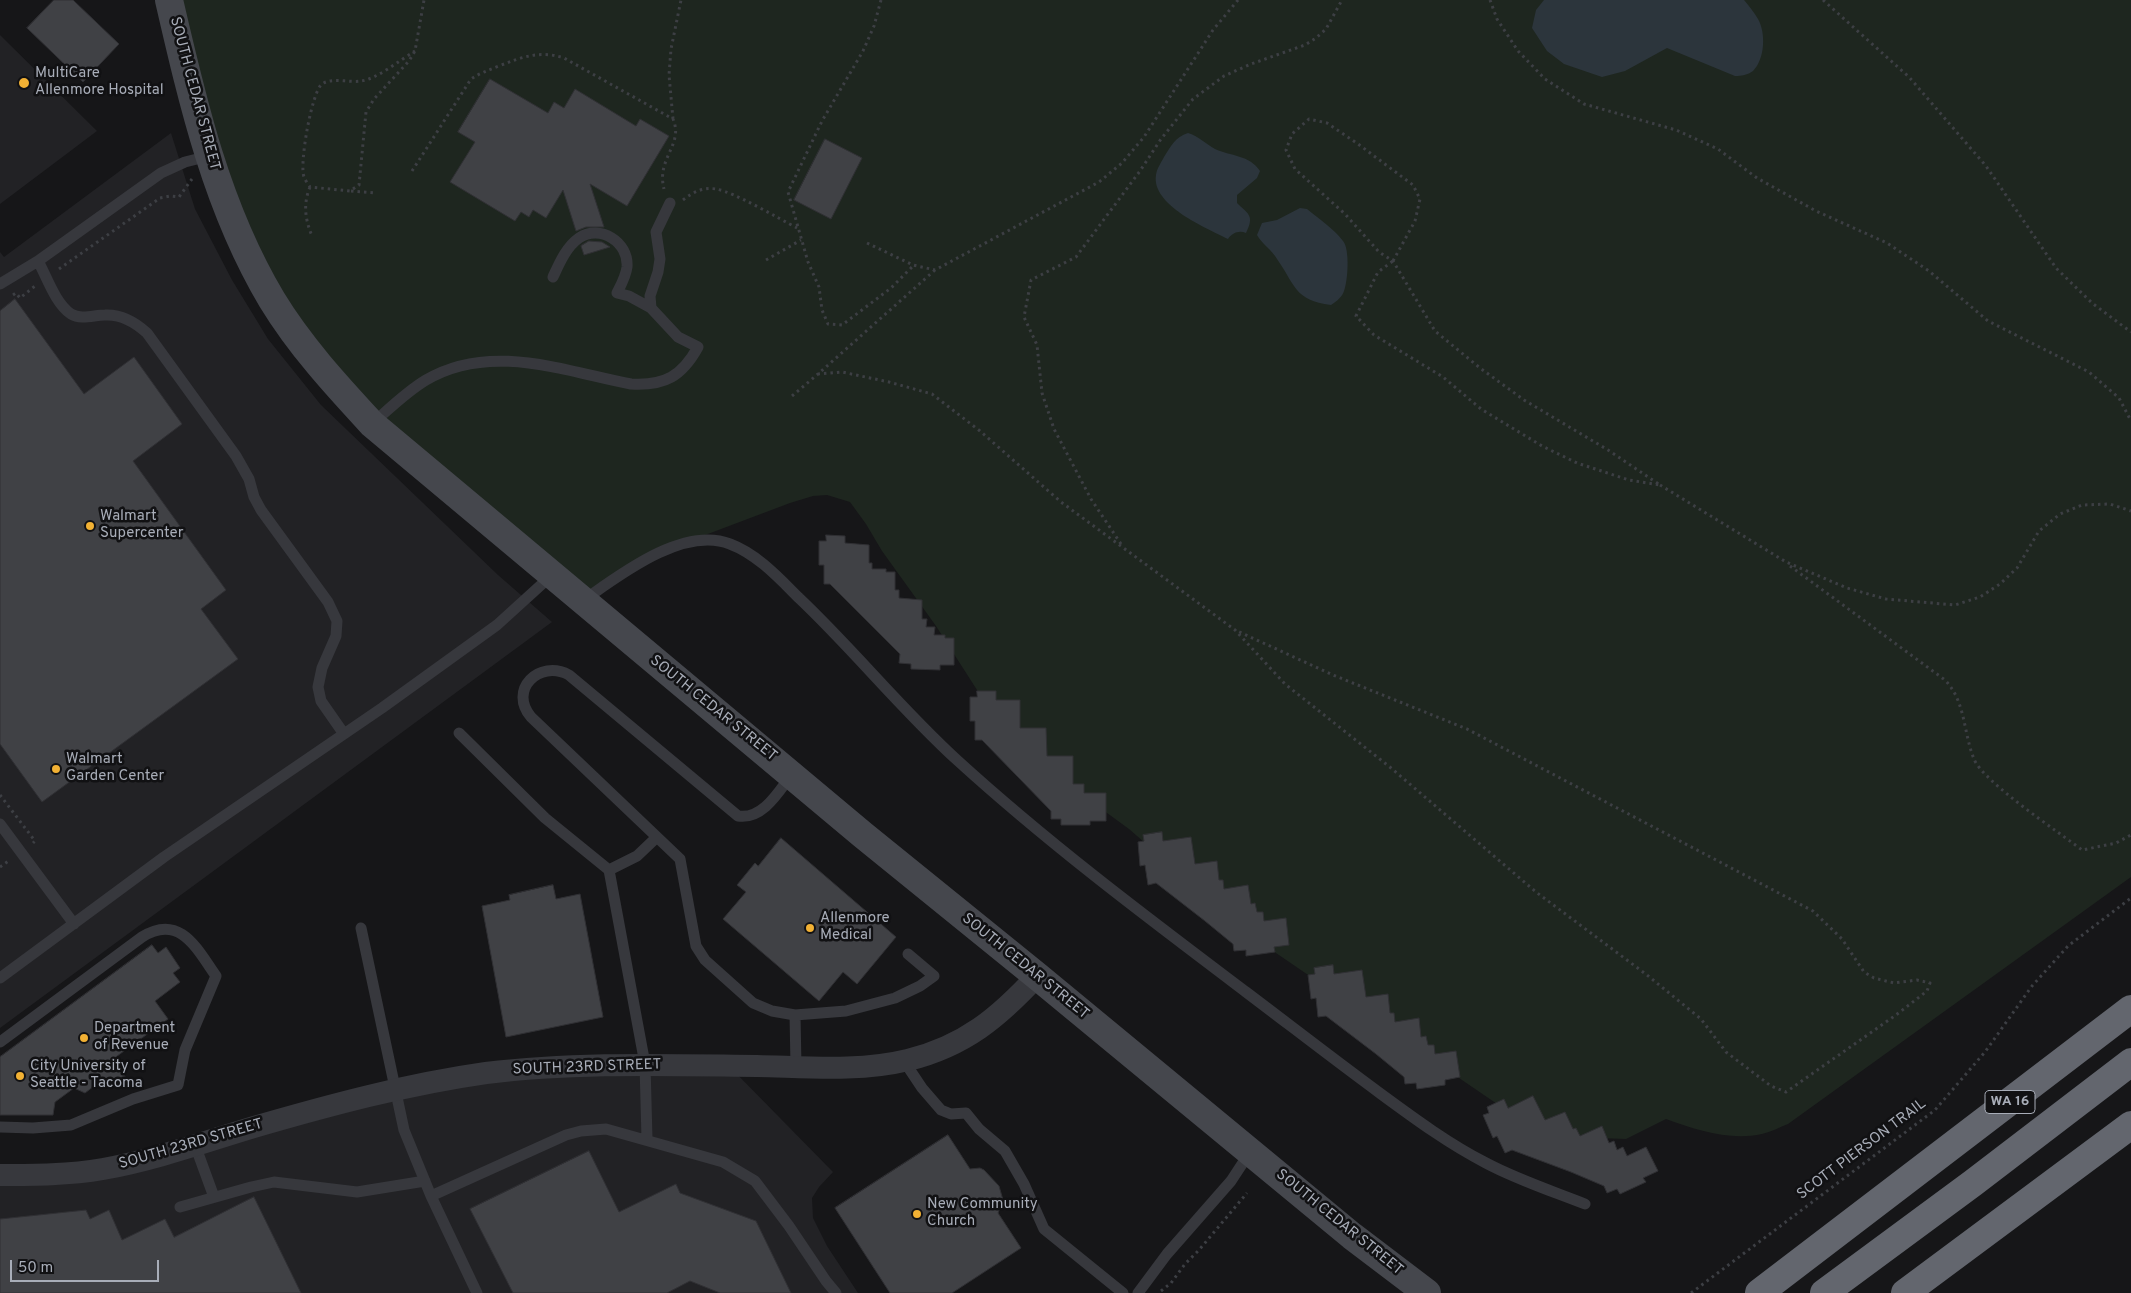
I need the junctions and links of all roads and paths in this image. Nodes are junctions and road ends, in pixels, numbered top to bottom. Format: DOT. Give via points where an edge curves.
graph roads {
  1 [pos="169,0"];
  2 [pos="424,0"];
  3 [pos="681,0"];
  4 [pos="881,0"];
  5 [pos="1238,0"];
  6 [pos="1342,0"];
  7 [pos="1490,0"];
  8 [pos="1823,0"];
  9 [pos="415,51"];
  10 [pos="673,119"];
  11 [pos="209,156"];
  12 [pos="412,171"];
  13 [pos="310,187"];
  14 [pos="350,191"];
  15 [pos="375,193"];
  16 [pos="682,200"];
  17 [pos="670,203"];
  18 [pos="798,228"];
  19 [pos="312,236"];
  20 [pos="801,240"];
  21 [pos="867,243"];
  22 [pos="766,260"];
  23 [pos="38,261"];
  24 [pos="1393,261"];
  25 [pos="913,265"];
  26 [pos="935,270"];
  27 [pos="553,277"];
  28 [pos="47,278"];
  29 [pos="0,284"];
  30 [pos="8,298"];
  31 [pos="651,308"];
  32 [pos="2131,332"];
  33 [pos="818,374"];
  34 [pos="792,396"];
  35 [pos="2131,421"];
  36 [pos="372,424"];
  37 [pos="1660,485"];
  38 [pos="2131,511"];
  39 [pos="1122,546"];
  40 [pos="1786,562"];
  41 [pos="552,575"];
  42 [pos="582,601"];
  43 [pos="1236,630"];
  44 [pos="459,733"];
  45 [pos="344,734"];
  46 [pos="792,774"];
  47 [pos="0,824"];
  48 [pos="2131,835"];
  49 [pos="657,837"];
  50 [pos="609,870"];
  51 [pos="2131,898"];
  52 [pos="74,924"];
  53 [pos="361,928"];
  54 [pos="908,954"];
  55 [pos="1038,976"];
  56 [pos="0,978"];
  57 [pos="2131,1009"];
  58 [pos="795,1015"];
  59 [pos="0,1042"];
  60 [pos="904,1061"];
  61 [pos="2131,1062"];
  62 [pos="644,1064"];
  63 [pos="796,1066"];
  64 [pos="397,1090"];
  65 [pos="2131,1125"];
  66 [pos="0,1127"];
  67 [pos="647,1139"];
  68 [pos="195,1145"];
  69 [pos="1250,1152"];
  70 [pos="0,1175"];
  71 [pos="424,1181"];
  72 [pos="1247,1193"];
  73 [pos="430,1196"];
  74 [pos="214,1197"];
  75 [pos="1585,1204"];
  76 [pos="180,1208"];
  77 [pos="477,1293"];
  78 [pos="836,1293"];
  79 [pos="1123,1293"];
  80 [pos="1138,1293"];
  81 [pos="1157,1293"];
  82 [pos="1427,1293"];
  83 [pos="1691,1293"];
  84 [pos="1759,1293"];
  85 [pos="1824,1293"];
  86 [pos="1905,1293"];
  1 -- 11 [label="main road, SOUTH CEDAR STREET"];
  2 -- 9 [label="path"];
  3 -- 10 [label="path" via="670,48"];
  4 -- 18 [label="path" via="863,51 822,122 788,192"];
  5 -- 26 [label="path" via="1213,30 1144,137 1122,163 1099,182"];
  6 -- 39 [label="path" via="1326,28 1316,38 1224,76 1194,99 1161,139 1076,257 1031,280 1024,316 1037,345 1042,393 1054,429 1091,499"];
  7 -- 35 [label="path" via="1497,19 1518,50 1545,79 1584,104 1676,130 1718,149 1765,183 1816,211 1887,242 1929,271 1988,322 2089,372 2119,398"];
  8 -- 32 [label="path" via="1909,77 1986,166 2056,268 2092,303"];
  9 -- 13 [label="path" via="371,78 320,84 304,149 303,176"];
  9 -- 14 [label="path" via="366,112 359,184"];
  10 -- 12 [label="path" via="564,58 526,55 471,79"];
  10 -- 17 [label="path" via="676,136 662,169 662,182"];
  11 -- 23 [label="lane" via="161,173"];
  11 -- 28 [label="path" via="179,197 160,198"];
  11 -- 36 [label="main road, SOUTH CEDAR STREET" via="225,204 272,300 311,355"];
  13 -- 14 [label="path"];
  13 -- 19 [label="path" via="305,214"];
  14 -- 15 [label="path"];
  16 -- 18 [label="path" via="706,189 724,191"];
  17 -- 31 [label="lane" via="656,232 660,259 650,296"];
  18 -- 20 [label="path"];
  20 -- 22 [label="path"];
  20 -- 25 [label="path" via="819,287 822,310 828,324 842,326 891,288"];
  21 -- 25 [label="path"];
  23 -- 28 [label="lane"];
  23 -- 29 [label="lane"];
  24 -- 24 [label="path" via="1415,221 1420,199 1413,185 1327,123 1309,118 1292,134 1286,150 1296,169 1345,214 1379,252"];
  24 -- 37 [label="path" via="1435,331 1524,400"];
  24 -- 37 [label="path" via="1378,272 1356,316 1374,335 1443,378 1481,409 1542,446 1620,477"];
  25 -- 26 [label="path"];
  26 -- 33 [label="path"];
  27 -- 31 [label="lane" via="572,244 579,238 601,233 618,242 626,258 627,268 617,293"];
  28 -- 30 [label="path" via="20,298 16,293"];
  28 -- 45 [label="lane" via="62,305 72,314 81,317 120,316 136,323 147,333 236,456 249,479 260,510 328,602 337,621 336,636 322,668 318,687 321,701"];
  31 -- 36 [label="lane" via="678,337 698,347 684,369 665,380 632,384 514,360 478,362 426,379"];
  33 -- 34 [label="path"];
  33 -- 39 [label="path" via="842,372 932,394 1061,502"];
  36 -- 41 [label="main road, SOUTH CEDAR STREET"];
  37 -- 40 [label="path"];
  38 -- 40 [label="path" via="2110,504 2082,505 2060,514 2039,531 2017,568 2000,584 1980,597 1955,605 1886,599 1847,588"];
  39 -- 43 [label="path"];
  40 -- 48 [label="path" via="1955,690 1974,760 1981,771 2031,812 2082,850 2116,843"];
  41 -- 42 [label="main road, SOUTH CEDAR STREET"];
  41 -- 45 [label="lane" via="497,625"];
  42 -- 46 [label="main road, SOUTH CEDAR STREET"];
  42 -- 75 [label="lane" via="636,565 684,543 710,539 741,549 772,572 813,611 956,759 1053,842 1183,945 1367,1084 1460,1148 1516,1178"];
  43 -- 43 [label="path" via="1333,675 1468,729 1813,911 1842,940 1864,972 1874,978 1894,983 1917,980 1930,983 1927,991 1786,1092 1771,1086 1726,1052 1701,1019 1536,892 1391,768 1285,684"];
  44 -- 50 [label="lane" via="545,818"];
  45 -- 52 [label="lane" via="164,857"];
  46 -- 49 [label="lane" via="760,811 738,816 569,675 550,669 535,676 527,684 524,694 524,705 529,714"];
  46 -- 55 [label="main road, SOUTH CEDAR STREET"];
  47 -- 52 [label="lane"];
  49 -- 50 [label="lane" via="637,856"];
  49 -- 58 [label="lane" via="680,859 693,936 700,954 753,1003"];
  50 -- 62 [label="lane"];
  51 -- 83 [label="path, SCOTT PIERSON TRAIL" via="2068,946 2032,986 1985,1052 1935,1110"];
  52 -- 56 [label="lane"];
  53 -- 64 [label="lane"];
  54 -- 58 [label="lane" via="934,976 910,991 880,1003 846,1012"];
  55 -- 60 [label="street, SOUTH 23RD STREET" via="987,1025 955,1043"];
  55 -- 69 [label="main road, SOUTH CEDAR STREET"];
  57 -- 84 [label="highway, WA 16"];
  58 -- 63 [label="lane"];
  59 -- 66 [label="lane" via="147,934 165,929 177,931 191,940 216,976 185,1050 178,1085 133,1099 71,1125"];
  60 -- 63 [label="street, SOUTH 23RD STREET" via="848,1068"];
  60 -- 79 [label="lane" via="939,1108 952,1114 966,1113 1005,1151 1044,1229"];
  61 -- 85 [label="highway"];
  62 -- 63 [label="street, SOUTH 23RD STREET"];
  62 -- 64 [label="street, SOUTH 23RD STREET" via="550,1067 485,1074"];
  62 -- 67 [label="lane"];
  64 -- 68 [label="street, SOUTH 23RD STREET"];
  64 -- 71 [label="lane" via="404,1130"];
  65 -- 86 [label="highway"];
  67 -- 73 [label="lane" via="606,1129 581,1131"];
  67 -- 78 [label="lane" via="723,1162 755,1181"];
  68 -- 70 [label="street, SOUTH 23RD STREET" via="103,1169"];
  68 -- 74 [label="lane"];
  69 -- 80 [label="lane" via="1231,1181 1167,1254"];
  69 -- 82 [label="main road, SOUTH CEDAR STREET"];
  71 -- 73 [label="lane"];
  71 -- 74 [label="lane" via="357,1192 274,1182"];
  72 -- 81 [label="path" via="1171,1284"];
  73 -- 77 [label="lane"];
  74 -- 76 [label="lane"];
}
